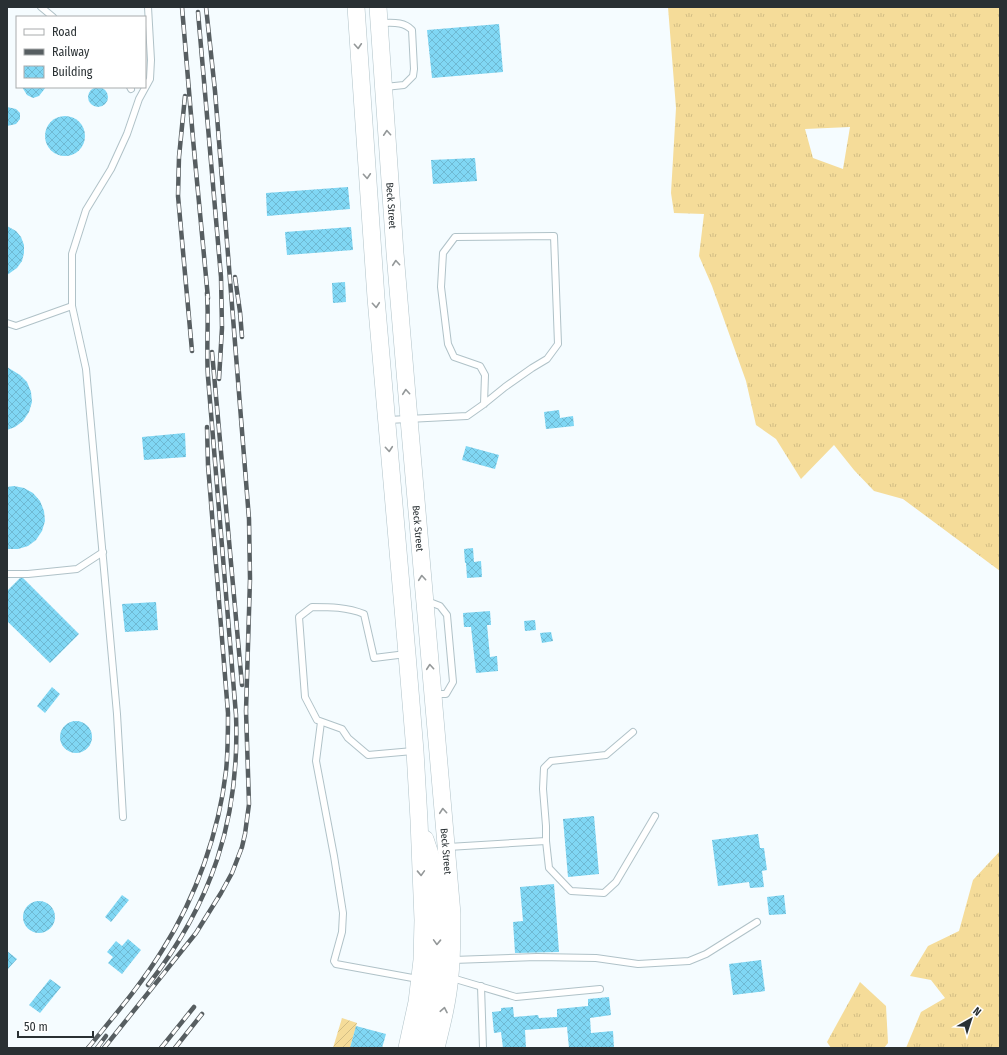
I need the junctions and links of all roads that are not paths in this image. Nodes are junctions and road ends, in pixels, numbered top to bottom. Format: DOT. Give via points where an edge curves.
graph roads {
  1 [pos="41,7"];
  2 [pos="148,7"];
  3 [pos="356,7"];
  4 [pos="379,15"];
  5 [pos="52,16"];
  6 [pos="146,86"];
  7 [pos="384,87"];
  8 [pos="145,88"];
  9 [pos="72,306"];
  10 [pos="7,324"];
  11 [pos="484,404"];
  12 [pos="409,419"];
  13 [pos="386,420"];
  14 [pos="103,552"];
  15 [pos="7,574"];
  16 [pos="407,654"];
  17 [pos="321,722"];
  18 [pos="633,732"];
  19 [pos="415,751"];
  20 [pos="123,816"];
  21 [pos="655,816"];
  22 [pos="419,820"];
  23 [pos="546,841"];
  24 [pos="446,847"];
  25 [pos="757,922"];
  26 [pos="451,960"];
  27 [pos="450,977"];
  28 [pos="420,979"];
  29 [pos="481,986"];
  30 [pos="600,989"];
  31 [pos="407,1048"];
  32 [pos="422,1048"];
  33 [pos="436,1048"];
  34 [pos="483,1048"];
  1 -- 5 [label="lane"];
  2 -- 6 [label="lane" via="151,60 150,79"];
  3 -- 13 [label="main road, one-way"];
  4 -- 7 [label="main road, Beck Street"];
  4 -- 7 [label="lane" via="406,25 412,30 413,76 404,86"];
  12 -- 7 [label="main road, Beck Street, one-way"];
  8 -- 9 [label="lane" via="111,169 86,210 72,254"];
  9 -- 10 [label="lane" via="16,326"];
  9 -- 14 [label="lane" via="86,369"];
  11 -- 11 [label="lane" via="547,359 558,344 554,236 455,237 443,253 441,286 448,344 454,357 480,366 485,375"];
  11 -- 12 [label="lane" via="467,416"];
  12 -- 13 [label="lane"];
  24 -- 12 [label="main road, Beck Street, one-way"];
  13 -- 16 [label="main road, one-way"];
  14 -- 15 [label="lane" via="77,569"];
  14 -- 20 [label="lane"];
  16 -- 17 [label="lane" via="374,658 364,614 355,610 312,607 299,617 305,697 316,720"];
  16 -- 19 [label="main road"];
  17 -- 19 [label="lane" via="342,729 348,738 368,755"];
  17 -- 28 [label="lane" via="316,761 343,913 342,932 334,961 336,964"];
  18 -- 23 [label="lane" via="606,755 551,761 544,768"];
  19 -- 22 [label="main road"];
  21 -- 23 [label="lane" via="616,882 604,893 571,891 549,868"];
  22 -- 28 [label="main road, one-way" via="423,920"];
  22 -- 32 [label="main road, one-way" via="434,866 438,922 434,984"];
  23 -- 24 [label="lane"];
  24 -- 26 [label="main road, Beck Street" via="452,914"];
  25 -- 26 [label="lane" via="706,954 689,961 638,964 596,958 537,957"];
  26 -- 27 [label="main road, Beck Street"];
  27 -- 29 [label="lane"];
  33 -- 27 [label="main road, Beck Street, one-way"];
  28 -- 31 [label="main road"];
  29 -- 30 [label="lane" via="516,997"];
  29 -- 34 [label="lane"];
}
